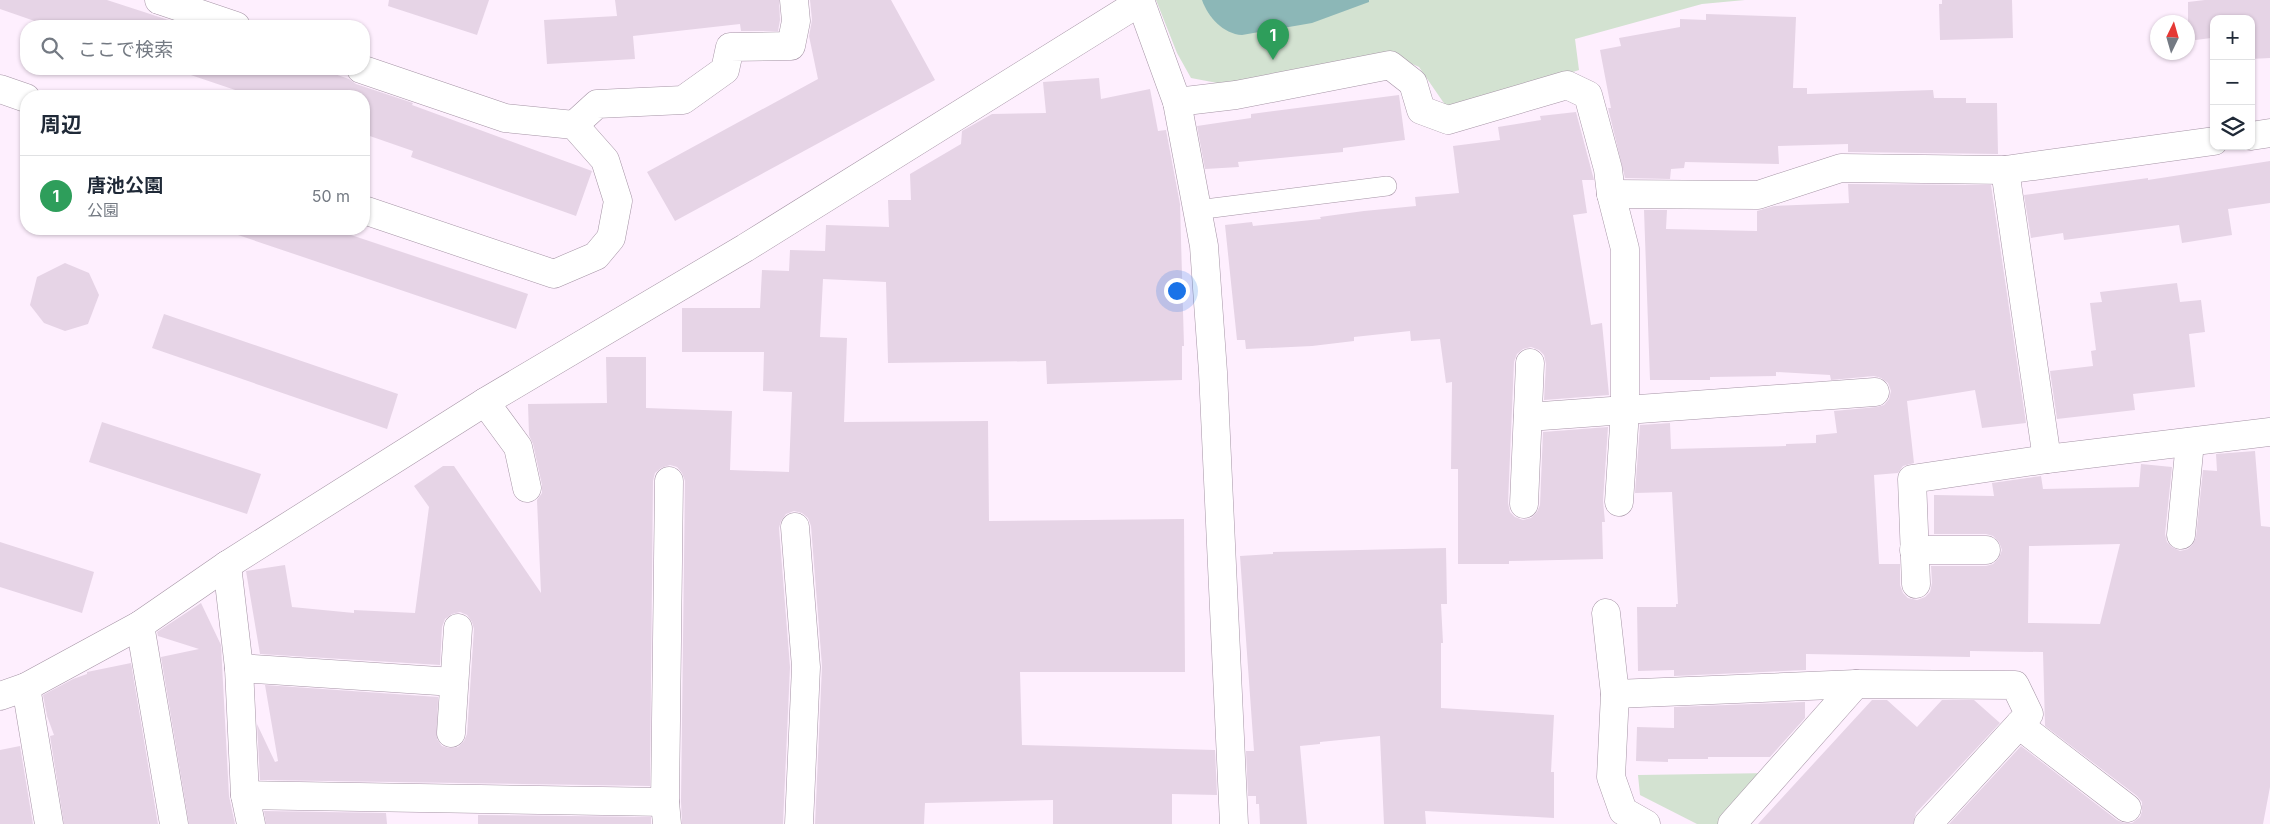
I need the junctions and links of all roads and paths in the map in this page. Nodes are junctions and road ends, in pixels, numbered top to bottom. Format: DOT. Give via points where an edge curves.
graph roads {
  1 [pos="159,0"];
  2 [pos="794,0"];
  3 [pos="1140,1"];
  4 [pos="218,20"];
  5 [pos="370,72"];
  6 [pos="0,89"];
  7 [pos="20,96"];
  8 [pos="1177,102"];
  9 [pos="574,125"];
  10 [pos="2270,133"];
  11 [pos="2255,135"];
  12 [pos="2210,142"];
  13 [pos="2005,170"];
  14 [pos="1387,186"];
  15 [pos="1611,194"];
  16 [pos="1197,210"];
  17 [pos="370,212"];
  18 [pos="1530,363"];
  19 [pos="1875,392"];
  20 [pos="485,402"];
  21 [pos="1625,411"];
  22 [pos="1528,417"];
  23 [pos="2270,432"];
  24 [pos="2190,442"];
  25 [pos="2047,459"];
  26 [pos="669,481"];
  27 [pos="527,488"];
  28 [pos="1618,502"];
  29 [pos="1524,504"];
  30 [pos="795,527"];
  31 [pos="2181,535"];
  32 [pos="1914,550"];
  33 [pos="1986,550"];
  34 [pos="227,565"];
  35 [pos="1916,584"];
  36 [pos="1606,613"];
  37 [pos="140,625"];
  38 [pos="458,628"];
  39 [pos="240,668"];
  40 [pos="454,682"];
  41 [pos="1856,684"];
  42 [pos="26,687"];
  43 [pos="1615,694"];
  44 [pos="0,696"];
  45 [pos="2019,725"];
  46 [pos="451,733"];
  47 [pos="245,795"];
  48 [pos="2127,808"];
  49 [pos="666,813"];
  50 [pos="49,824"];
  51 [pos="174,824"];
  52 [pos="251,824"];
  53 [pos="799,824"];
  54 [pos="1234,824"];
  55 [pos="1646,824"];
  56 [pos="1732,824"];
  57 [pos="1928,824"];
  1 -- 4 [label="street"];
  2 -- 9 [label="street" via="796,21 791,46 730,47 725,70 683,100 597,104"];
  3 -- 8 [label="street"];
  3 -- 20 [label="street" via="745,248"];
  5 -- 9 [label="street" via="505,118"];
  6 -- 7 [label="street"];
  8 -- 15 [label="street" via="1236,95 1390,65 1413,83 1421,110 1448,120 1567,85 1588,96 1608,169"];
  8 -- 16 [label="street"];
  9 -- 17 [label="street" via="605,160 618,201 611,238 596,256 554,274"];
  10 -- 11 [label="street"];
  12 -- 13 [label="street"];
  13 -- 15 [label="street" via="1841,168 1758,194"];
  13 -- 25 [label="street"];
  14 -- 16 [label="lane"];
  15 -- 21 [label="street" via="1625,249"];
  16 -- 54 [label="street" via="1204,246 1213,372"];
  18 -- 22 [label="street"];
  19 -- 21 [label="street"];
  20 -- 27 [label="street" via="518,447"];
  20 -- 34 [label="street"];
  21 -- 22 [label="street"];
  21 -- 28 [label="street"];
  22 -- 29 [label="street"];
  23 -- 24 [label="street"];
  24 -- 25 [label="street"];
  24 -- 31 [label="street"];
  25 -- 32 [label="street" via="1912,479"];
  26 -- 49 [label="street"];
  30 -- 53 [label="street" via="806,667"];
  32 -- 33 [label="street"];
  32 -- 35 [label="street"];
  34 -- 37 [label="street"];
  34 -- 39 [label="street"];
  36 -- 43 [label="street"];
  37 -- 42 [label="street"];
  37 -- 51 [label="street"];
  38 -- 40 [label="street"];
  39 -- 40 [label="street"];
  39 -- 47 [label="street"];
  40 -- 46 [label="street"];
  41 -- 43 [label="street"];
  41 -- 45 [label="street" via="2015,685 2029,714"];
  41 -- 56 [label="street"];
  42 -- 44 [label="street"];
  42 -- 50 [label="street"];
  43 -- 55 [label="street" via="1610,777 1623,811"];
  45 -- 48 [label="street"];
  45 -- 57 [label="street"];
  47 -- 49 [label="street"];
  47 -- 52 [label="street"];
}
